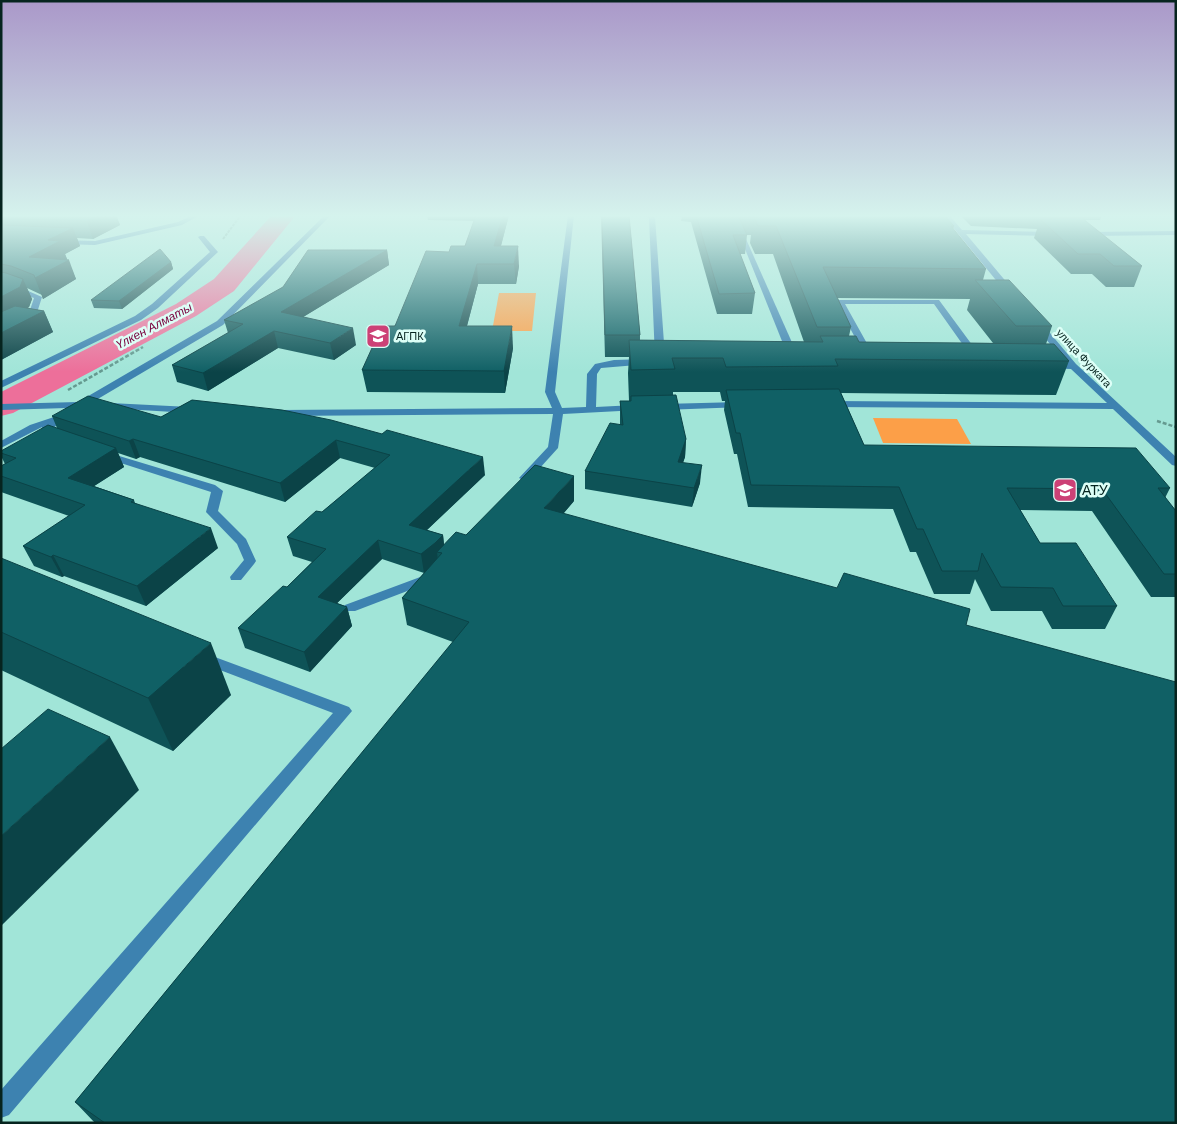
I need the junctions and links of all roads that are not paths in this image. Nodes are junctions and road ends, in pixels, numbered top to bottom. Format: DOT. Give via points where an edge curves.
graph roads {
  1 [pos="197,267"];
  2 [pos="276,267"];
  3 [pos="566,267"];
  4 [pos="657,267"];
  5 [pos="759,267"];
  6 [pos="989,267"];
  7 [pos="1,287"];
  8 [pos="1017,299"];
  9 [pos="1029,314"];
  10 [pos="1,334"];
  11 [pos="786,363"];
  12 [pos="864,364"];
  13 [pos="972,364"];
  14 [pos="1037,366"];
  15 [pos="1073,366"];
  16 [pos="1,385"];
  17 [pos="816,404"];
  18 [pos="79,405"];
  19 [pos="747,405"];
  20 [pos="1115,406"];
  21 [pos="1,407"];
  22 [pos="591,410"];
  23 [pos="196,411"];
  24 [pos="558,411"];
  25 [pos="265,413"];
  26 [pos="60,417"];
  27 [pos="59,440"];
  28 [pos="1,445"];
  29 [pos="94,452"];
  30 [pos="1176,463"];
  31 [pos="515,490"];
  32 [pos="443,567"];
  33 [pos="236,577"];
  34 [pos="350,608"];
  35 [pos="189,652"];
  36 [pos="1,1107"];
  1 -- 16 [label="street" via="138,318"];
  2 -- 18 [label="street" via="220,323"];
  3 -- 24 [label="street" via="550,392"];
  4 -- 22 [label="street" via="665,362 598,366 592,374"];
  5 -- 11 [label="street" via="796,363"];
  6 -- 8 [label="street"];
  7 -- 10 [label="street" via="38,297 32,317"];
  9 -- 15 [label="street, улица Фурката"];
  12 -- 13 [label="street" via="873,364 840,302 936,302 982,365"];
  14 -- 15 [label="street"];
  15 -- 20 [label="street, улица Фурката"];
  17 -- 20 [label="street"];
  18 -- 21 [label="street"];
  18 -- 23 [label="street"];
  18 -- 26 [label="street"];
  19 -- 22 [label="street"];
  20 -- 30 [label="street, улица Фурката"];
  22 -- 24 [label="street"];
  24 -- 25 [label="street"];
  24 -- 31 [label="street" via="554,448"];
  26 -- 27 [label="street" via="46,429"];
  26 -- 28 [label="street"];
  29 -- 33 [label="street" via="217,490 212,512 242,542 250,561"];
  32 -- 34 [label="street" via="430,578"];
  35 -- 36 [label="street" via="344,711"];
}
